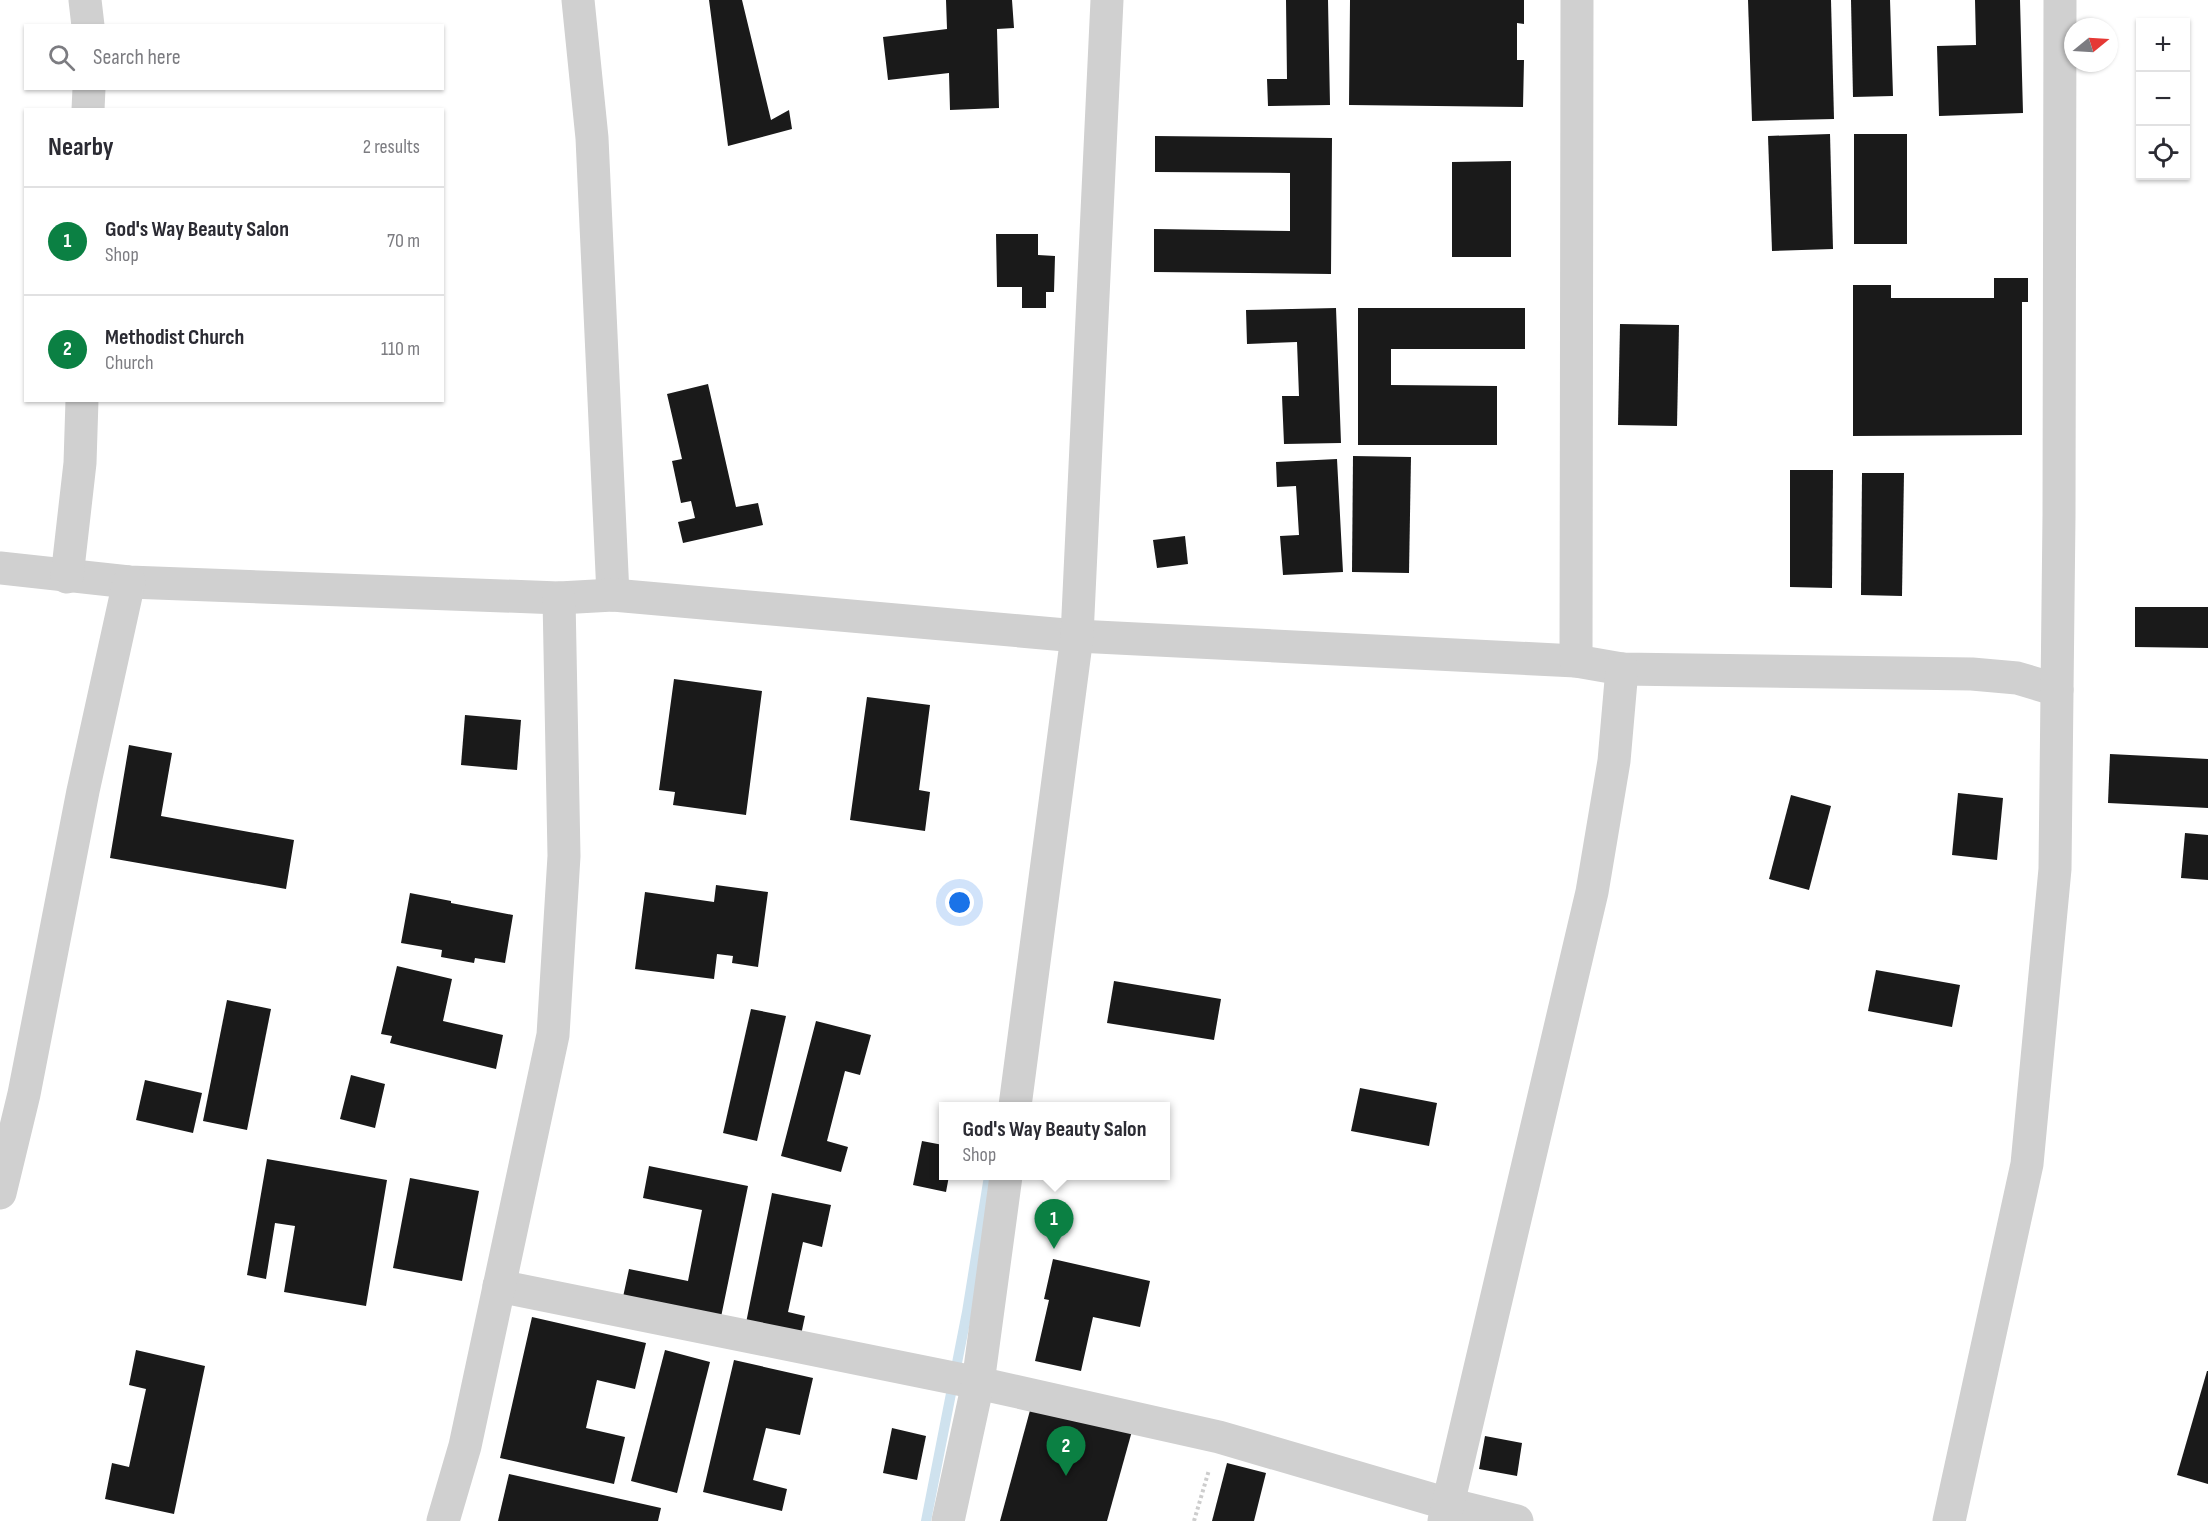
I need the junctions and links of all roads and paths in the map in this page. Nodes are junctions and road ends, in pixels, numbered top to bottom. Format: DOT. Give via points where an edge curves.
graph roads {
  1 [pos="85,0"];
  2 [pos="578,0"];
  3 [pos="1107,0"];
  4 [pos="1577,0"];
  5 [pos="2060,0"];
  6 [pos="88,24"];
  7 [pos="89,90"];
  8 [pos="88,108"];
  9 [pos="82,402"];
  10 [pos="0,568"];
  11 [pos="67,576"];
  12 [pos="129,582"];
  13 [pos="613,595"];
  14 [pos="560,598"];
  15 [pos="1077,636"];
  16 [pos="1576,661"];
  17 [pos="1622,669"];
  18 [pos="2057,690"];
  19 [pos="1016,1102"];
  20 [pos="1005,1180"];
  21 [pos="0,1193"];
  22 [pos="499,1286"];
  23 [pos="978,1383"];
  24 [pos="1219,1437"];
  25 [pos="1446,1513"];
  26 [pos="443,1521"];
  27 [pos="948,1521"];
  28 [pos="1194,1521"];
  29 [pos="1517,1521"];
  30 [pos="1949,1521"];
  1 -- 6 [label="street"];
  2 -- 13 [label="street" via="592,138"];
  3 -- 15 [label="street"];
  4 -- 16 [label="street"];
  5 -- 18 [label="street"];
  7 -- 8 [label="street"];
  9 -- 11 [label="street" via="81,463"];
  10 -- 11 [label="street"];
  11 -- 12 [label="street"];
  12 -- 14 [label="street"];
  12 -- 21 [label="street" via="83,791 24,1094"];
  13 -- 14 [label="street"];
  13 -- 15 [label="street"];
  14 -- 22 [label="street" via="564,856 553,1035"];
  15 -- 16 [label="street"];
  15 -- 19 [label="street"];
  16 -- 17 [label="street"];
  17 -- 18 [label="street" via="1972,674 2017,678"];
  17 -- 25 [label="street" via="1614,761 1592,892"];
  18 -- 30 [label="street" via="2055,869 2027,1164"];
  20 -- 23 [label="street"];
  22 -- 23 [label="street"];
  22 -- 26 [label="street" via="465,1446"];
  23 -- 24 [label="street"];
  23 -- 27 [label="street"];
  24 -- 25 [label="street"];
  24 -- 28 [label="path"];
  25 -- 29 [label="street"];
}
